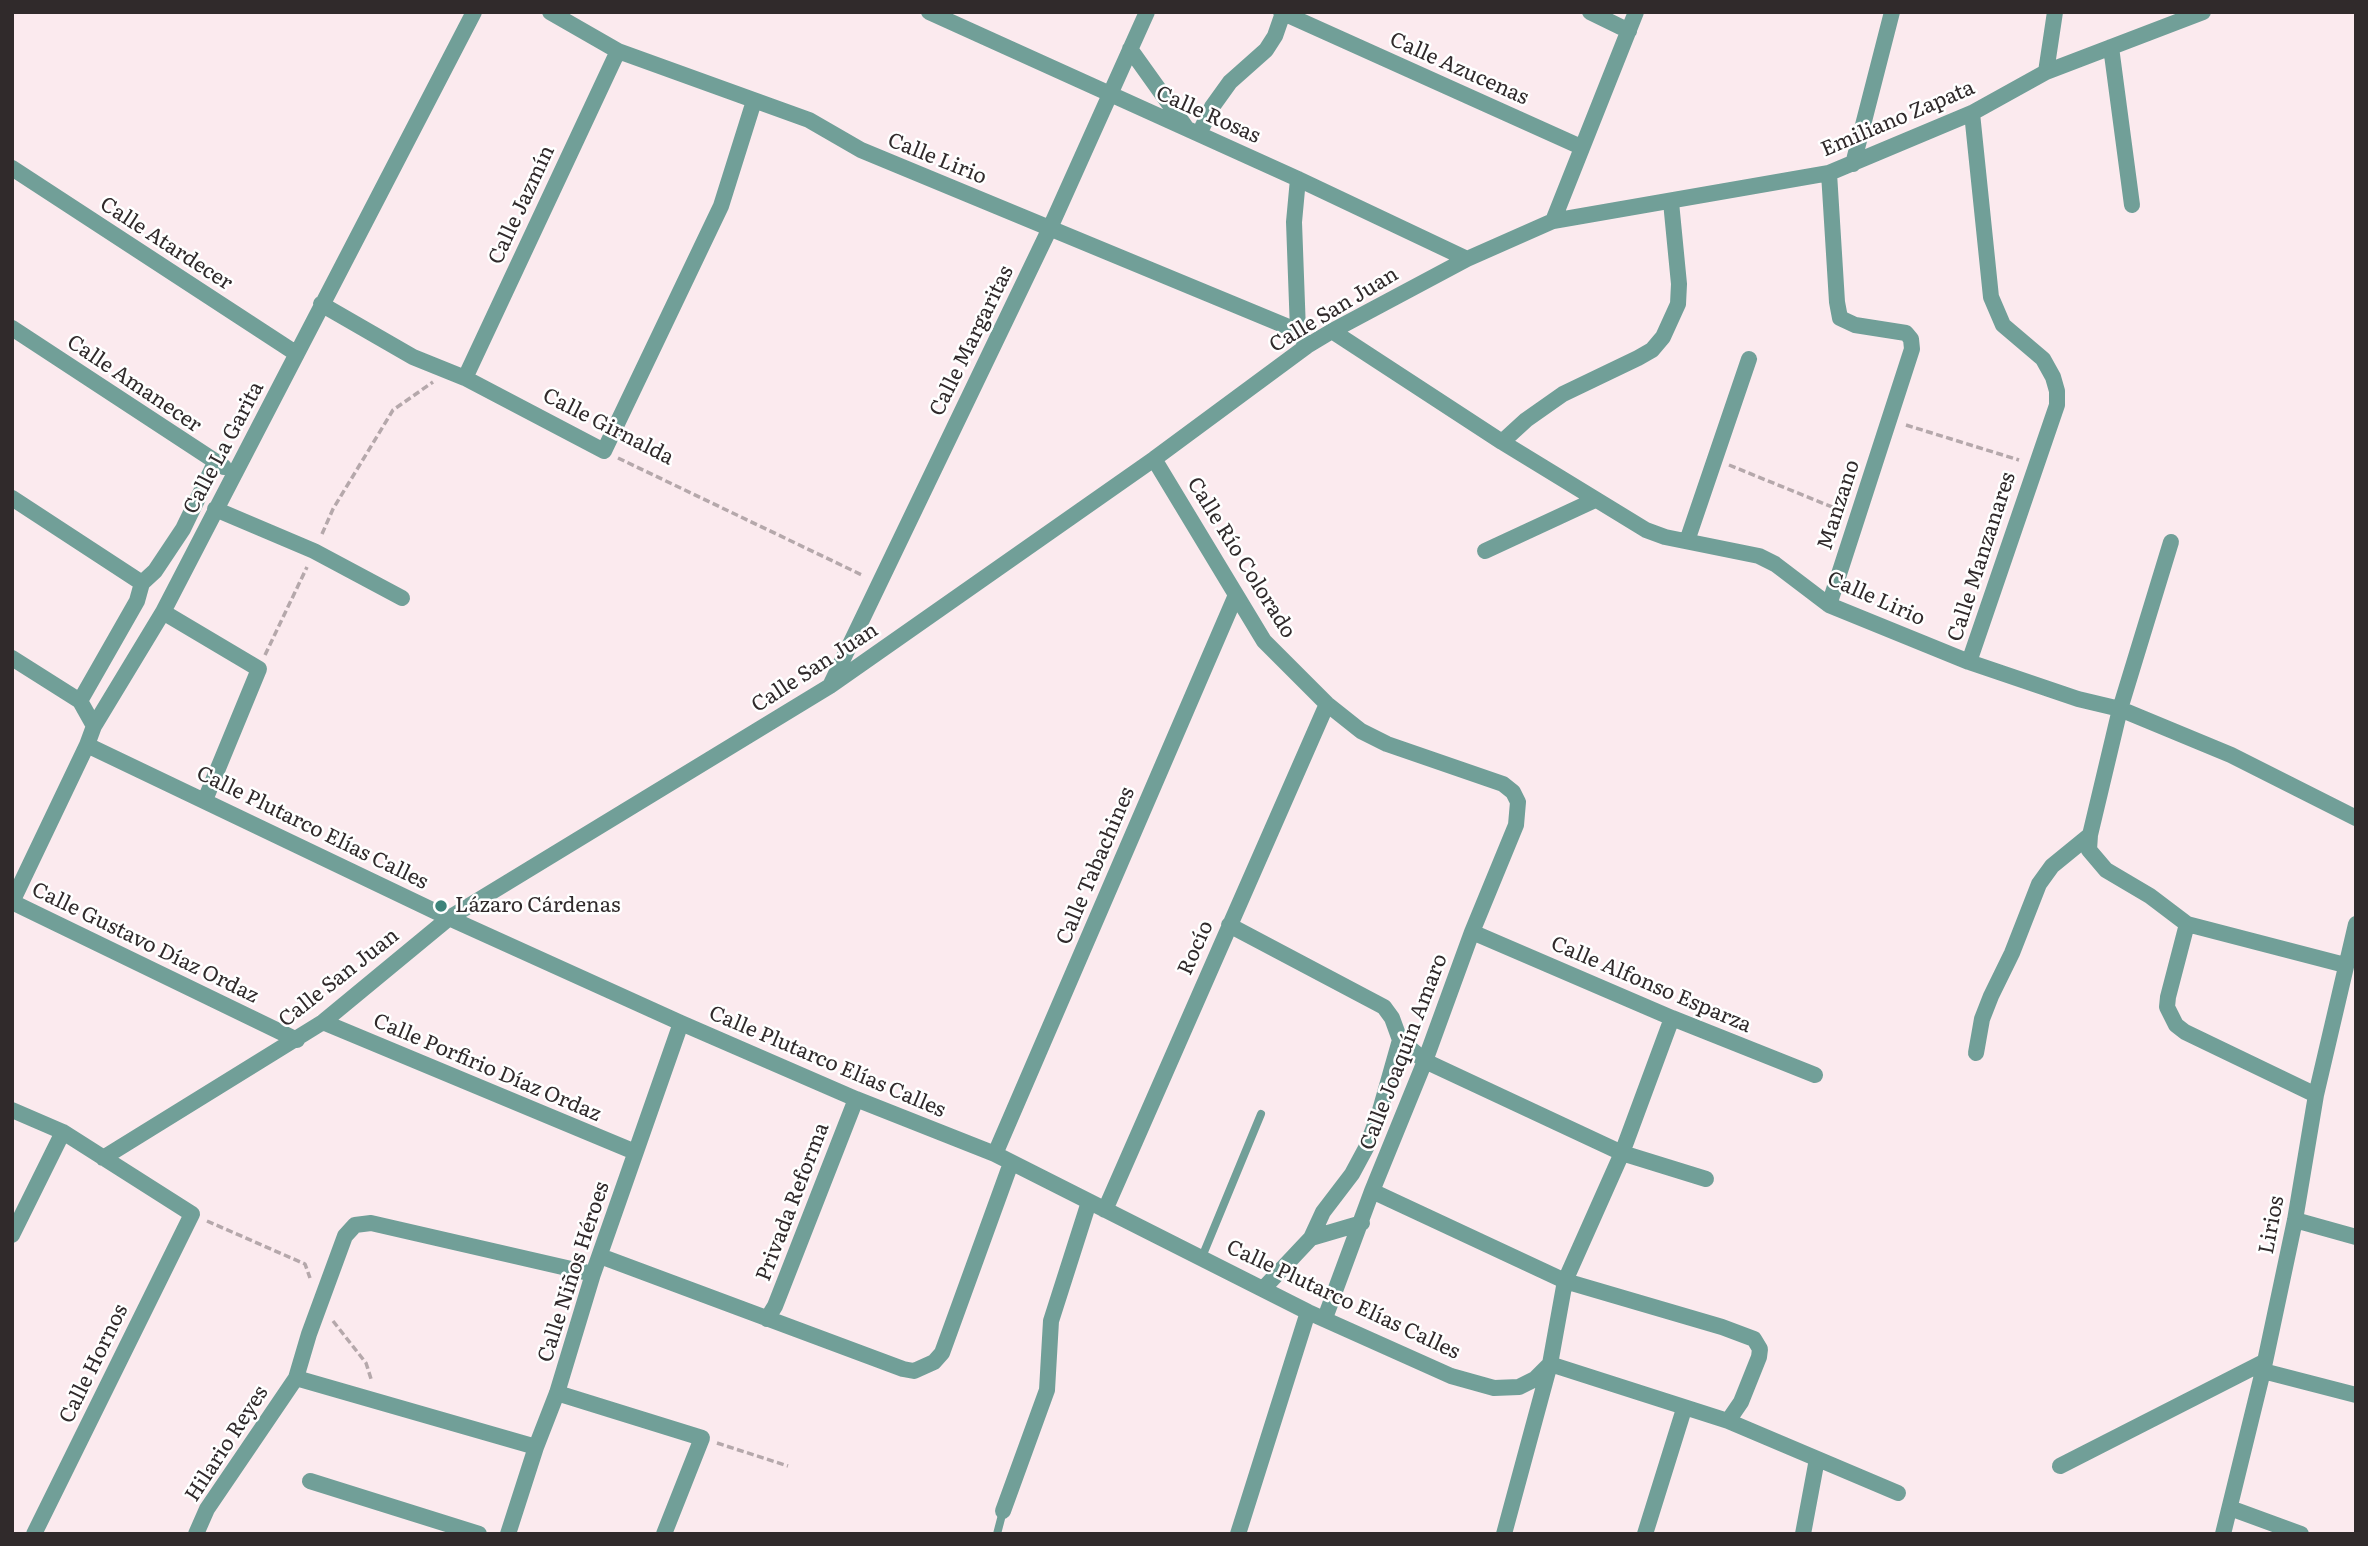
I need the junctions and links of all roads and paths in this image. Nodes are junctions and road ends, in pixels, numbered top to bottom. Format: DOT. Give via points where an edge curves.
graph roads {
  1 [pos="474,12"];
  2 [pos="550,12"];
  3 [pos="929,12"];
  4 [pos="1147,12"];
  5 [pos="1590,12"];
  6 [pos="1636,12"];
  7 [pos="1892,12"];
  8 [pos="2055,12"];
  9 [pos="2203,12"];
  10 [pos="1282,13"];
  11 [pos="1629,31"];
  12 [pos="2111,47"];
  13 [pos="1130,50"];
  14 [pos="618,51"];
  15 [pos="2046,72"];
  16 [pos="1111,94"];
  17 [pos="754,101"];
  18 [pos="1972,113"];
  19 [pos="1193,131"];
  20 [pos="1581,147"];
  21 [pos="1853,164"];
  22 [pos="12,168"];
  23 [pos="1829,173"];
  24 [pos="1298,178"];
  25 [pos="1671,202"];
  26 [pos="2132,205"];
  27 [pos="1553,221"];
  28 [pos="1050,228"];
  29 [pos="1467,259"];
  30 [pos="321,304"];
  31 [pos="12,328"];
  32 [pos="1298,331"];
  33 [pos="1332,331"];
  34 [pos="1307,346"];
  35 [pos="297,354"];
  36 [pos="1749,359"];
  37 [pos="447,372"];
  38 [pos="465,378"];
  39 [pos="1889,419"];
  40 [pos="1502,442"];
  41 [pos="604,451"];
  42 [pos="1154,459"];
  43 [pos="1714,459"];
  44 [pos="215,463"];
  45 [pos="2035,465"];
  46 [pos="234,473"];
  47 [pos="12,498"];
  48 [pos="1595,500"];
  49 [pos="215,509"];
  50 [pos="1856,516"];
  51 [pos="1688,541"];
  52 [pos="2171,542"];
  53 [pos="314,551"];
  54 [pos="1485,551"];
  55 [pos="142,583"];
  56 [pos="878,583"];
  57 [pos="1236,595"];
  58 [pos="402,598"];
  59 [pos="1829,605"];
  60 [pos="163,612"];
  61 [pos="12,658"];
  62 [pos="1969,662"];
  63 [pos="259,669"];
  64 [pos="830,686"];
  65 [pos="80,701"];
  66 [pos="1327,704"];
  67 [pos="2120,709"];
  68 [pos="94,726"];
  69 [pos="87,745"];
  70 [pos="205,800"];
  71 [pos="1518,802"];
  72 [pos="2356,818"];
  73 [pos="2090,835"];
  74 [pos="12,902"];
  75 [pos="449,918"];
  76 [pos="2187,924"];
  77 [pos="2356,924"];
  78 [pos="1229,925"];
  79 [pos="1472,932"];
  80 [pos="2345,965"];
  81 [pos="1672,1017"];
  82 [pos="323,1023"];
  83 [pos="681,1023"];
  84 [pos="297,1040"];
  85 [pos="1400,1040"];
  86 [pos="1976,1053"];
  87 [pos="1425,1061"];
  88 [pos="1815,1075"];
  89 [pos="2316,1095"];
  90 [pos="856,1099"];
  91 [pos="12,1110"];
  92 [pos="1261,1114"];
  93 [pos="63,1132"];
  94 [pos="635,1152"];
  95 [pos="1622,1153"];
  96 [pos="995,1154"];
  97 [pos="103,1157"];
  98 [pos="1011,1163"];
  99 [pos="1706,1179"];
  100 [pos="1372,1191"];
  101 [pos="1089,1202"];
  102 [pos="1105,1210"];
  103 [pos="192,1214"];
  104 [pos="2295,1220"];
  105 [pos="1362,1223"];
  106 [pos="12,1235"];
  107 [pos="2356,1237"];
  108 [pos="1311,1238"];
  109 [pos="600,1256"];
  110 [pos="1202,1257"];
  111 [pos="593,1274"];
  112 [pos="1566,1280"];
  113 [pos="1263,1289"];
  114 [pos="320,1305"];
  115 [pos="1308,1312"];
  116 [pos="1325,1318"];
  117 [pos="767,1319"];
  118 [pos="1550,1364"];
  119 [pos="2264,1367"];
  120 [pos="296,1378"];
  121 [pos="557,1393"];
  122 [pos="2356,1395"];
  123 [pos="379,1401"];
  124 [pos="1684,1409"];
  125 [pos="1728,1421"];
  126 [pos="702,1438"];
  127 [pos="536,1447"];
  128 [pos="1817,1459"];
  129 [pos="789,1466"];
  130 [pos="2060,1466"];
  131 [pos="310,1481"];
  132 [pos="1898,1493"];
  133 [pos="2230,1508"];
  134 [pos="1003,1511"];
  135 [pos="34,1534"];
  136 [pos="196,1534"];
  137 [pos="479,1534"];
  138 [pos="508,1534"];
  139 [pos="664,1534"];
  140 [pos="997,1534"];
  141 [pos="1238,1534"];
  142 [pos="1504,1534"];
  143 [pos="1645,1534"];
  144 [pos="1803,1534"];
  145 [pos="2223,1534"];
  146 [pos="2301,1534"];
  1 -- 30 [label="street, Calle La Garita"];
  2 -- 14 [label="street, Calle Lirio"];
  3 -- 16 [label="street, Calle Rosas"];
  4 -- 13 [label="street, Calle Margaritas"];
  5 -- 11 [label="street"];
  6 -- 11 [label="street"];
  7 -- 21 [label="street"];
  8 -- 15 [label="street"];
  9 -- 12 [label="street, Emiliano Zapata"];
  10 -- 19 [label="street" via="1266,50 1230,82"];
  10 -- 20 [label="street, Calle Azucenas"];
  11 -- 20 [label="street"];
  12 -- 15 [label="street, Emiliano Zapata"];
  12 -- 26 [label="street"];
  13 -- 16 [label="street, Calle Margaritas"];
  13 -- 19 [label="street"];
  14 -- 17 [label="street, Calle Lirio"];
  14 -- 38 [label="street, Calle Jazmín"];
  15 -- 18 [label="street, Emiliano Zapata"];
  16 -- 19 [label="street, Calle Rosas"];
  16 -- 28 [label="street, Calle Margaritas"];
  17 -- 28 [label="street, Calle Lirio" via="809,120 861,150"];
  17 -- 41 [label="street" via="721,206"];
  18 -- 21 [label="street, Emiliano Zapata"];
  18 -- 45 [label="street, Calle Manzanares" via="1993,304 2003,325 2043,359 2057,391 2052,422"];
  19 -- 24 [label="street, Calle Rosas"];
  20 -- 27 [label="street"];
  21 -- 23 [label="street, Emiliano Zapata"];
  22 -- 35 [label="street, Calle Atardecer"];
  23 -- 25 [label="street, Emiliano Zapata"];
  23 -- 39 [label="street, Manzano" via="1840,318 1855,326 1898,330 1911,339 1910,359"];
  24 -- 29 [label="street, Calle Rosas"];
  24 -- 32 [label="street" via="1294,222"];
  25 -- 27 [label="street, Emiliano Zapata"];
  25 -- 40 [label="street" via="1678,304 1663,337 1638,358 1563,394"];
  27 -- 29 [label="street, Calle San Juan"];
  28 -- 32 [label="street, Calle Lirio"];
  28 -- 56 [label="street, Calle Margaritas"];
  29 -- 33 [label="street, Calle San Juan"];
  30 -- 35 [label="street, Calle La Garita"];
  30 -- 37 [label="street, Calle Girnalda"];
  31 -- 44 [label="street, Calle Amanecer"];
  32 -- 34 [label="street"];
  33 -- 34 [label="street, Calle San Juan"];
  33 -- 40 [label="street, Calle Lirio"];
  34 -- 42 [label="street, Calle San Juan"];
  35 -- 46 [label="street, Calle La Garita"];
  36 -- 43 [label="street"];
  37 -- 38 [label="street, Calle Girnalda"];
  37 -- 53 [label="path" via="393,410 333,509"];
  38 -- 41 [label="street, Calle Girnalda"];
  39 -- 45 [label="path"];
  39 -- 50 [label="street, Manzano"];
  40 -- 48 [label="street, Calle Lirio"];
  41 -- 56 [label="path, Calle Girnalda"];
  42 -- 57 [label="street, Calle Río Colorado"];
  42 -- 64 [label="street, Calle San Juan"];
  43 -- 50 [label="path"];
  43 -- 51 [label="street"];
  44 -- 46 [label="street, Calle Amanecer"];
  44 -- 55 [label="street, Calle La Garita" via="183,529"];
  45 -- 62 [label="street, Calle Manzanares"];
  46 -- 49 [label="street, Calle La Garita"];
  47 -- 55 [label="street"];
  48 -- 51 [label="street, Calle Lirio" via="1646,530"];
  48 -- 54 [label="street"];
  49 -- 53 [label="street"];
  49 -- 60 [label="street, Calle La Garita"];
  50 -- 59 [label="street, Manzano"];
  51 -- 59 [label="street, Calle Lirio" via="1759,555"];
  52 -- 67 [label="street"];
  53 -- 58 [label="street"];
  53 -- 63 [label="path"];
  55 -- 65 [label="street, Calle La Garita" via="137,601"];
  56 -- 64 [label="street, Calle Margaritas"];
  57 -- 66 [label="street, Calle Río Colorado" via="1264,641"];
  57 -- 96 [label="street, Calle Tabachines"];
  59 -- 62 [label="street, Calle Lirio"];
  60 -- 63 [label="street"];
  60 -- 68 [label="street, Calle La Garita"];
  61 -- 65 [label="street"];
  62 -- 67 [label="street, Calle Lirio"];
  63 -- 70 [label="street"];
  64 -- 75 [label="street, Calle San Juan"];
  65 -- 68 [label="street"];
  66 -- 71 [label="street, Calle Río Colorado" via="1361,731 1387,744 1503,784"];
  66 -- 78 [label="street, Rocío"];
  67 -- 72 [label="street, Calle Lirio" via="2231,755"];
  67 -- 73 [label="street"];
  68 -- 69 [label="street, Calle La Garita"];
  69 -- 70 [label="street, Calle Plutarco Elías Calles"];
  69 -- 74 [label="street, Calle La Garita"];
  70 -- 75 [label="street, Calle Plutarco Elías Calles"];
  71 -- 79 [label="street, Calle Joaquín Amaro" via="1516,825"];
  73 -- 76 [label="street" via="2089,850 2106,870"];
  73 -- 86 [label="street" via="2052,866 2039,884 1982,1019"];
  74 -- 84 [label="street, Calle Gustavo Díaz Ordaz"];
  75 -- 82 [label="street, Calle San Juan"];
  75 -- 83 [label="street, Calle Plutarco Elías Calles"];
  76 -- 80 [label="street"];
  76 -- 89 [label="street" via="2168,997 2167,1007 2176,1026"];
  77 -- 80 [label="street, Lirios"];
  78 -- 85 [label="street" via="1384,1006"];
  78 -- 102 [label="street, Rocío"];
  79 -- 81 [label="street, Calle Alfonso Esparza"];
  79 -- 87 [label="street, Calle Joaquín Amaro"];
  80 -- 89 [label="street, Lirios"];
  81 -- 88 [label="street, Calle Alfonso Esparza"];
  81 -- 95 [label="street"];
  82 -- 84 [label="street, Calle San Juan"];
  82 -- 94 [label="street, Calle Porfirio Díaz Ordaz"];
  83 -- 90 [label="street, Calle Plutarco Elías Calles"];
  83 -- 94 [label="street, Calle Niños Héroes"];
  84 -- 97 [label="street, Calle San Juan"];
  85 -- 87 [label="street"];
  85 -- 108 [label="street" via="1366,1148"];
  87 -- 95 [label="street"];
  87 -- 100 [label="street, Calle Joaquín Amaro"];
  89 -- 104 [label="street, Lirios"];
  90 -- 96 [label="street, Calle Plutarco Elías Calles"];
  90 -- 117 [label="street, Privada Reforma"];
  91 -- 93 [label="street"];
  92 -- 110 [label="lane"];
  93 -- 97 [label="street"];
  93 -- 106 [label="street"];
  94 -- 109 [label="street, Calle Niños Héroes"];
  95 -- 99 [label="street"];
  95 -- 112 [label="street"];
  96 -- 98 [label="street, Calle Plutarco Elías Calles"];
  97 -- 103 [label="street"];
  98 -- 101 [label="street, Calle Plutarco Elías Calles"];
  98 -- 117 [label="street" via="942,1353 924,1368 903,1370"];
  100 -- 105 [label="street, Calle Joaquín Amaro"];
  100 -- 112 [label="street"];
  101 -- 102 [label="street, Calle Plutarco Elías Calles"];
  101 -- 134 [label="street" via="1051,1321 1047,1390"];
  102 -- 110 [label="street, Calle Plutarco Elías Calles"];
  103 -- 114 [label="path" via="305,1264"];
  103 -- 135 [label="street, Calle Hornos"];
  104 -- 107 [label="street"];
  104 -- 119 [label="street, Lirios"];
  105 -- 108 [label="street"];
  105 -- 116 [label="street, Calle Joaquín Amaro"];
  108 -- 113 [label="street"];
  109 -- 111 [label="street, Calle Niños Héroes"];
  109 -- 117 [label="street"];
  110 -- 113 [label="street, Calle Plutarco Elías Calles"];
  111 -- 114 [label="street" via="371,1223 355,1225 345,1236"];
  111 -- 121 [label="street, Calle Niños Héroes"];
  112 -- 118 [label="street"];
  112 -- 125 [label="street" via="1758,1342 1759,1357"];
  113 -- 115 [label="street, Calle Plutarco Elías Calles"];
  114 -- 120 [label="street"];
  114 -- 123 [label="path" via="366,1363"];
  115 -- 116 [label="street, Calle Plutarco Elías Calles"];
  115 -- 141 [label="street"];
  116 -- 118 [label="street, Calle Plutarco Elías Calles" via="1451,1376 1494,1388 1519,1387 1535,1380"];
  118 -- 124 [label="street"];
  118 -- 142 [label="street"];
  119 -- 122 [label="street"];
  119 -- 130 [label="street"];
  119 -- 133 [label="street, Lirios"];
  120 -- 123 [label="street"];
  120 -- 136 [label="street, Hilario Reyes" via="207,1508"];
  121 -- 126 [label="street"];
  121 -- 127 [label="street, Calle Niños Héroes"];
  123 -- 127 [label="street"];
  124 -- 125 [label="street"];
  124 -- 143 [label="street"];
  125 -- 128 [label="street"];
  126 -- 129 [label="path"];
  126 -- 139 [label="street"];
  127 -- 138 [label="street, Calle Niños Héroes"];
  128 -- 132 [label="street"];
  128 -- 144 [label="street"];
  131 -- 137 [label="street"];
  133 -- 145 [label="street, Lirios"];
  133 -- 146 [label="street"];
  134 -- 140 [label="lane"];
}
